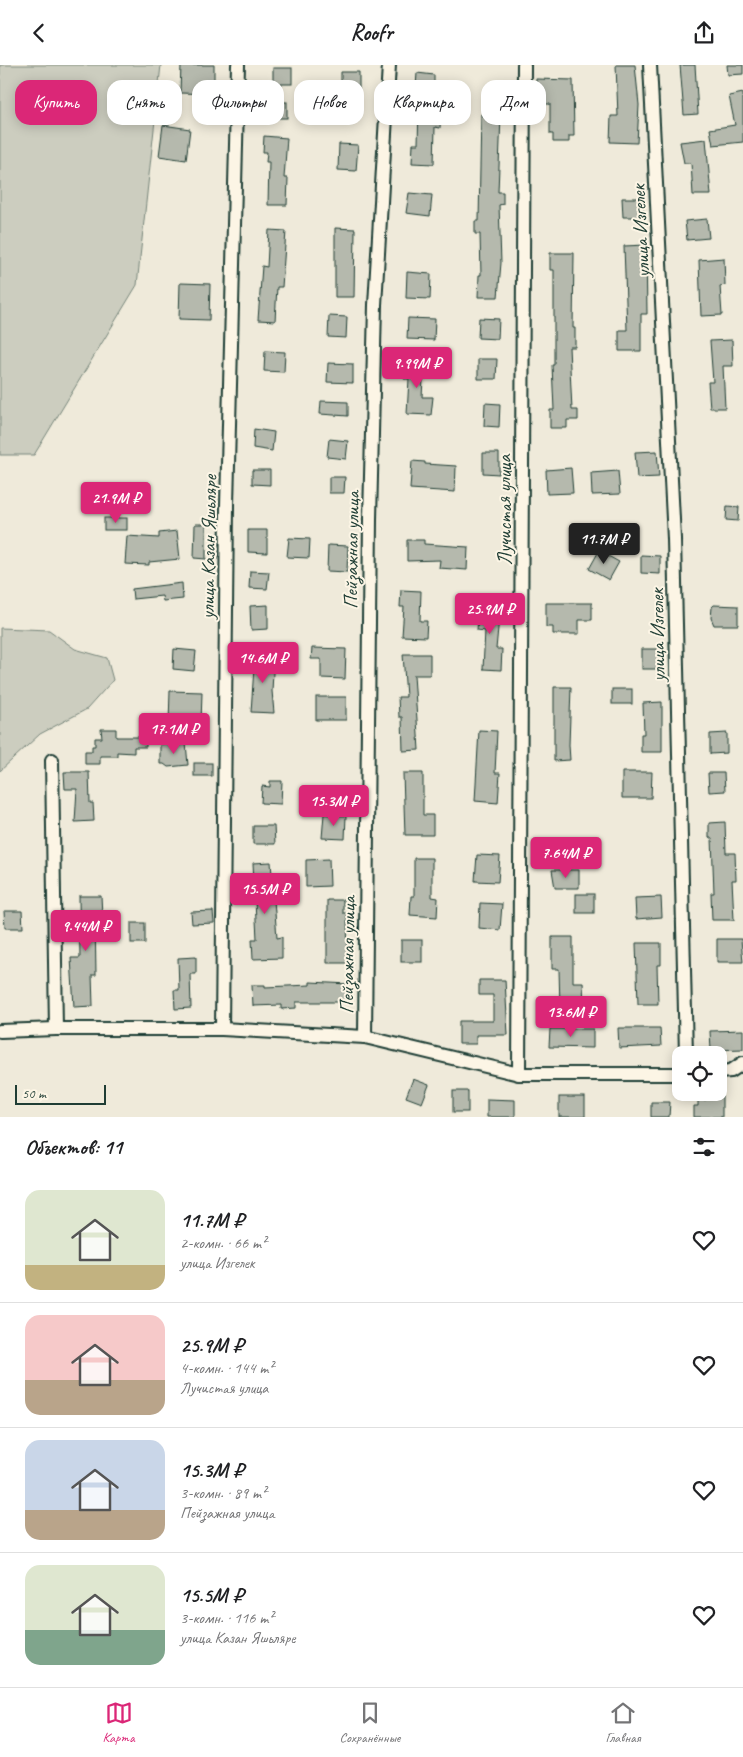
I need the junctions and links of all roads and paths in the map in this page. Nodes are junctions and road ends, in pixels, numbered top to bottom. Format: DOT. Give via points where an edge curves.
graph roads {
  1 [pos="238,65"];
  2 [pos="389,65"];
  3 [pos="524,65"];
  4 [pos="650,65"];
  5 [pos="52,760"];
  6 [pos="56,1029"];
  7 [pos="222,1029"];
  8 [pos="0,1031"];
  9 [pos="364,1037"];
  10 [pos="686,1046"];
  11 [pos="743,1063"];
  12 [pos="727,1071"];
  13 [pos="519,1074"];
  14 [pos="672,1074"];
  1 -- 7 [label="street, улица Казан Яшьляре" via="227,505"];
  2 -- 9 [label="street, Пейзажная улица" via="376,305 371,480"];
  3 -- 13 [label="street, Лучистая улица"];
  4 -- 10 [label="street, улица Изгелек" via="674,539"];
  5 -- 6 [label="street"];
  6 -- 7 [label="street"];
  6 -- 8 [label="street"];
  7 -- 9 [label="street"];
  9 -- 13 [label="street"];
  11 -- 12 [label="street"];
  13 -- 14 [label="street"];
}
